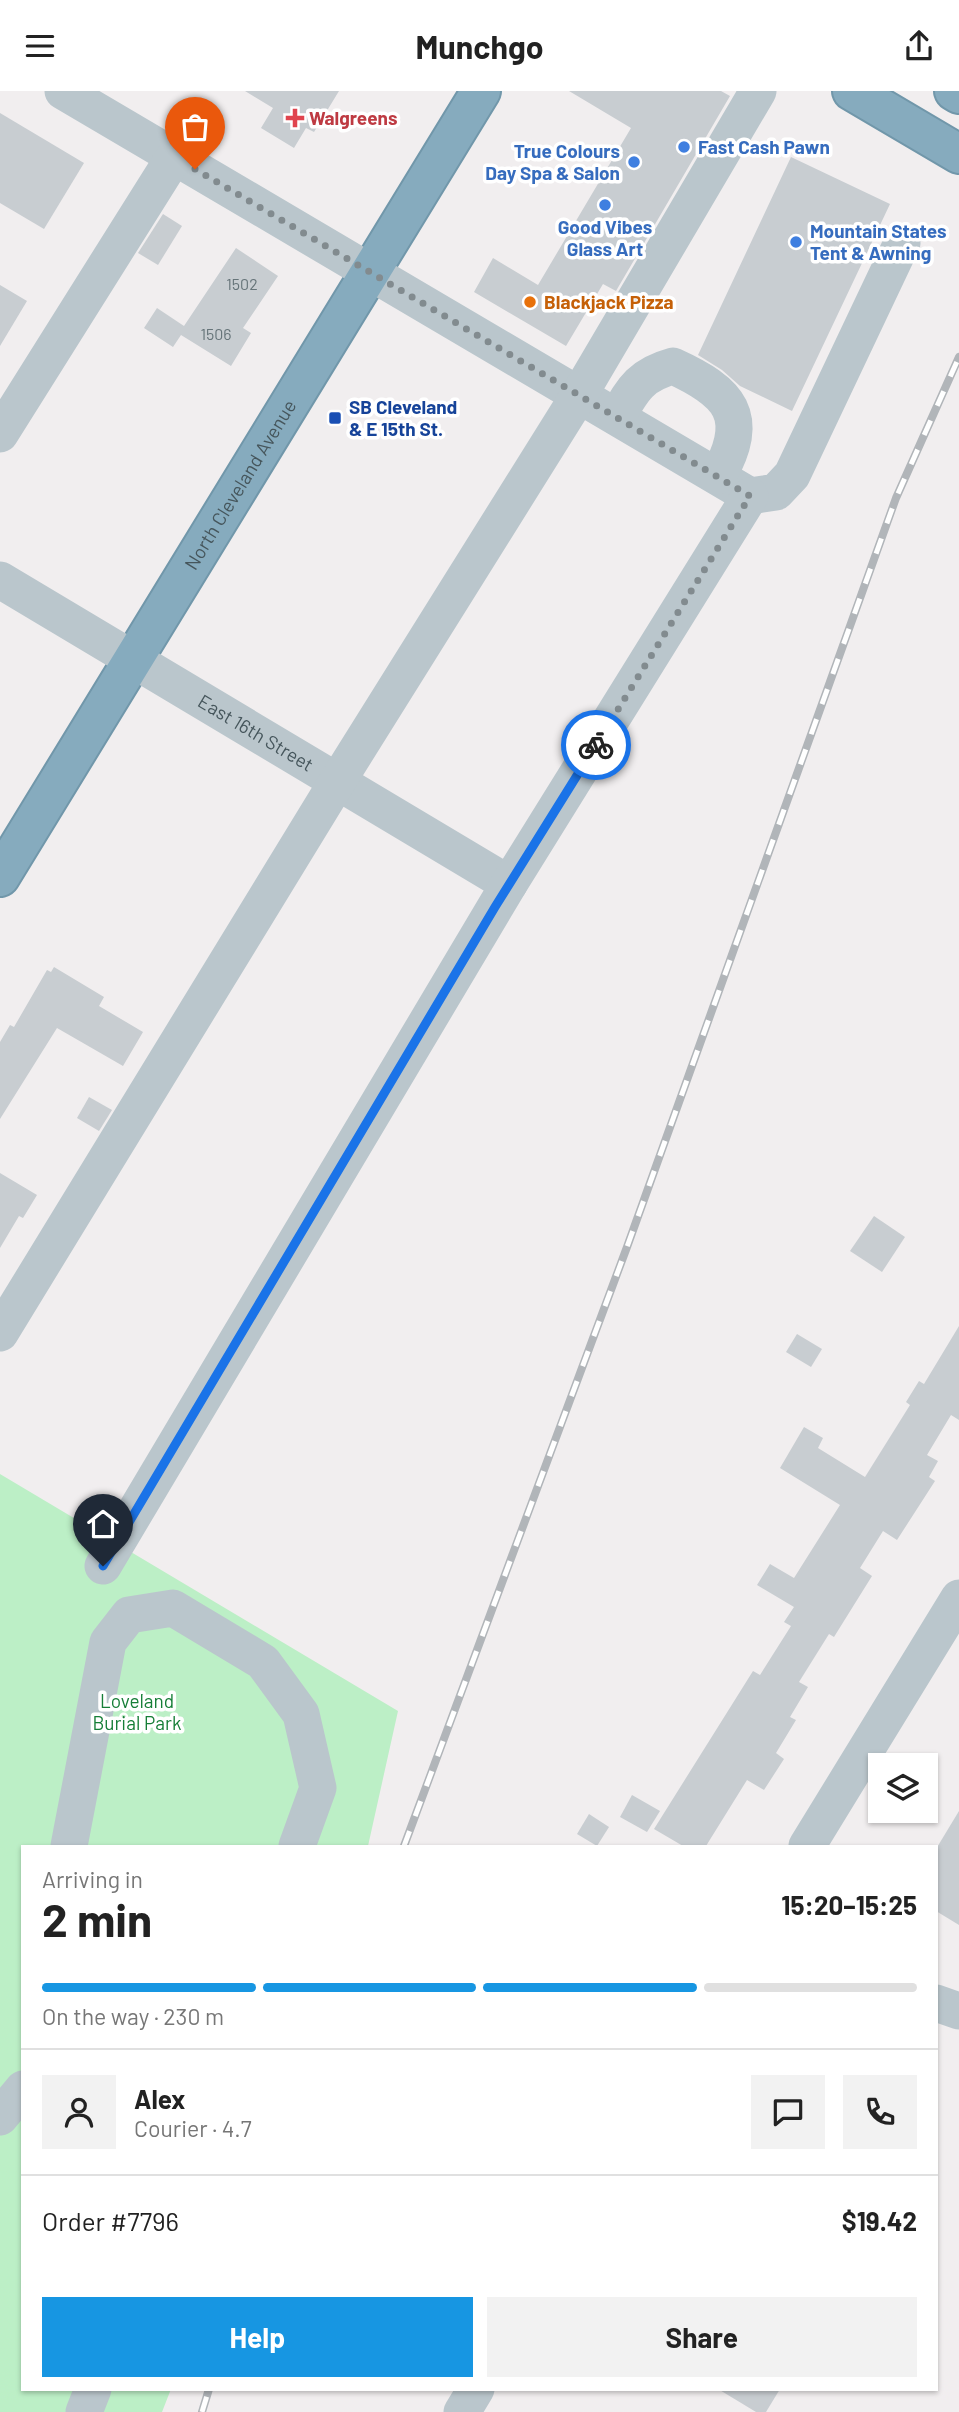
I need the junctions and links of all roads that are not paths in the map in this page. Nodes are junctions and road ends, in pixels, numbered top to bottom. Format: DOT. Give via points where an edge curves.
graph roads {
  1 [pos="64,91"];
  2 [pos="481,91"];
  3 [pos="758,91"];
  4 [pos="852,91"];
  5 [pos="954,91"];
  6 [pos="959,94"];
  7 [pos="947,147"];
  8 [pos="174,157"];
  9 [pos="902,243"];
  10 [pos="370,273"];
  11 [pos="579,395"];
  12 [pos="617,417"];
  13 [pos="0,434"];
  14 [pos="718,476"];
  15 [pos="750,496"];
  16 [pos="0,580"];
  17 [pos="132,661"];
  18 [pos="337,782"];
  19 [pos="0,877"];
  20 [pos="509,884"];
  21 [pos="0,1333"];
  22 [pos="103,1566"];
  23 [pos="959,1598"];
  24 [pos="69,1845"];
  25 [pos="296,1845"];
  26 [pos="808,1845"];
  27 [pos="938,2004"];
  28 [pos="959,2011"];
  29 [pos="0,2074"];
  30 [pos="21,2087"];
  31 [pos="21,2091"];
  32 [pos="0,2117"];
  33 [pos="92,2391"];
  34 [pos="475,2391"];
  35 [pos="84,2412"];
  36 [pos="462,2412"];
  1 -- 8 [label="street"];
  2 -- 10 [label="highway, North Cleveland Avenue"];
  3 -- 11 [label="street"];
  4 -- 7 [label="highway"];
  5 -- 6 [label="highway"];
  8 -- 10 [label="street"];
  8 -- 13 [label="street"];
  9 -- 15 [label="street" via="792,475 776,492"];
  10 -- 11 [label="street"];
  10 -- 17 [label="highway, North Cleveland Avenue"];
  11 -- 12 [label="street"];
  11 -- 18 [label="street"];
  12 -- 14 [label="street"];
  12 -- 14 [label="street" via="635,387 653,372 673,366 695,376 717,392 734,413 734,437"];
  14 -- 15 [label="street"];
  15 -- 20 [label="street"];
  16 -- 17 [label="street, East 16th Street"];
  17 -- 18 [label="street, East 16th Street"];
  17 -- 19 [label="highway, North Cleveland Avenue"];
  18 -- 20 [label="street, East 16th Street"];
  18 -- 21 [label="street"];
  20 -- 22 [label="street"];
  23 -- 26 [label="street"];
  24 -- 25 [label="street" via="108,1642 129,1615 173,1608 263,1662 301,1714 318,1788"];
  27 -- 28 [label="street"];
  29 -- 30 [label="street"];
  31 -- 32 [label="street"];
  33 -- 35 [label="street"];
  34 -- 36 [label="street"];
}
